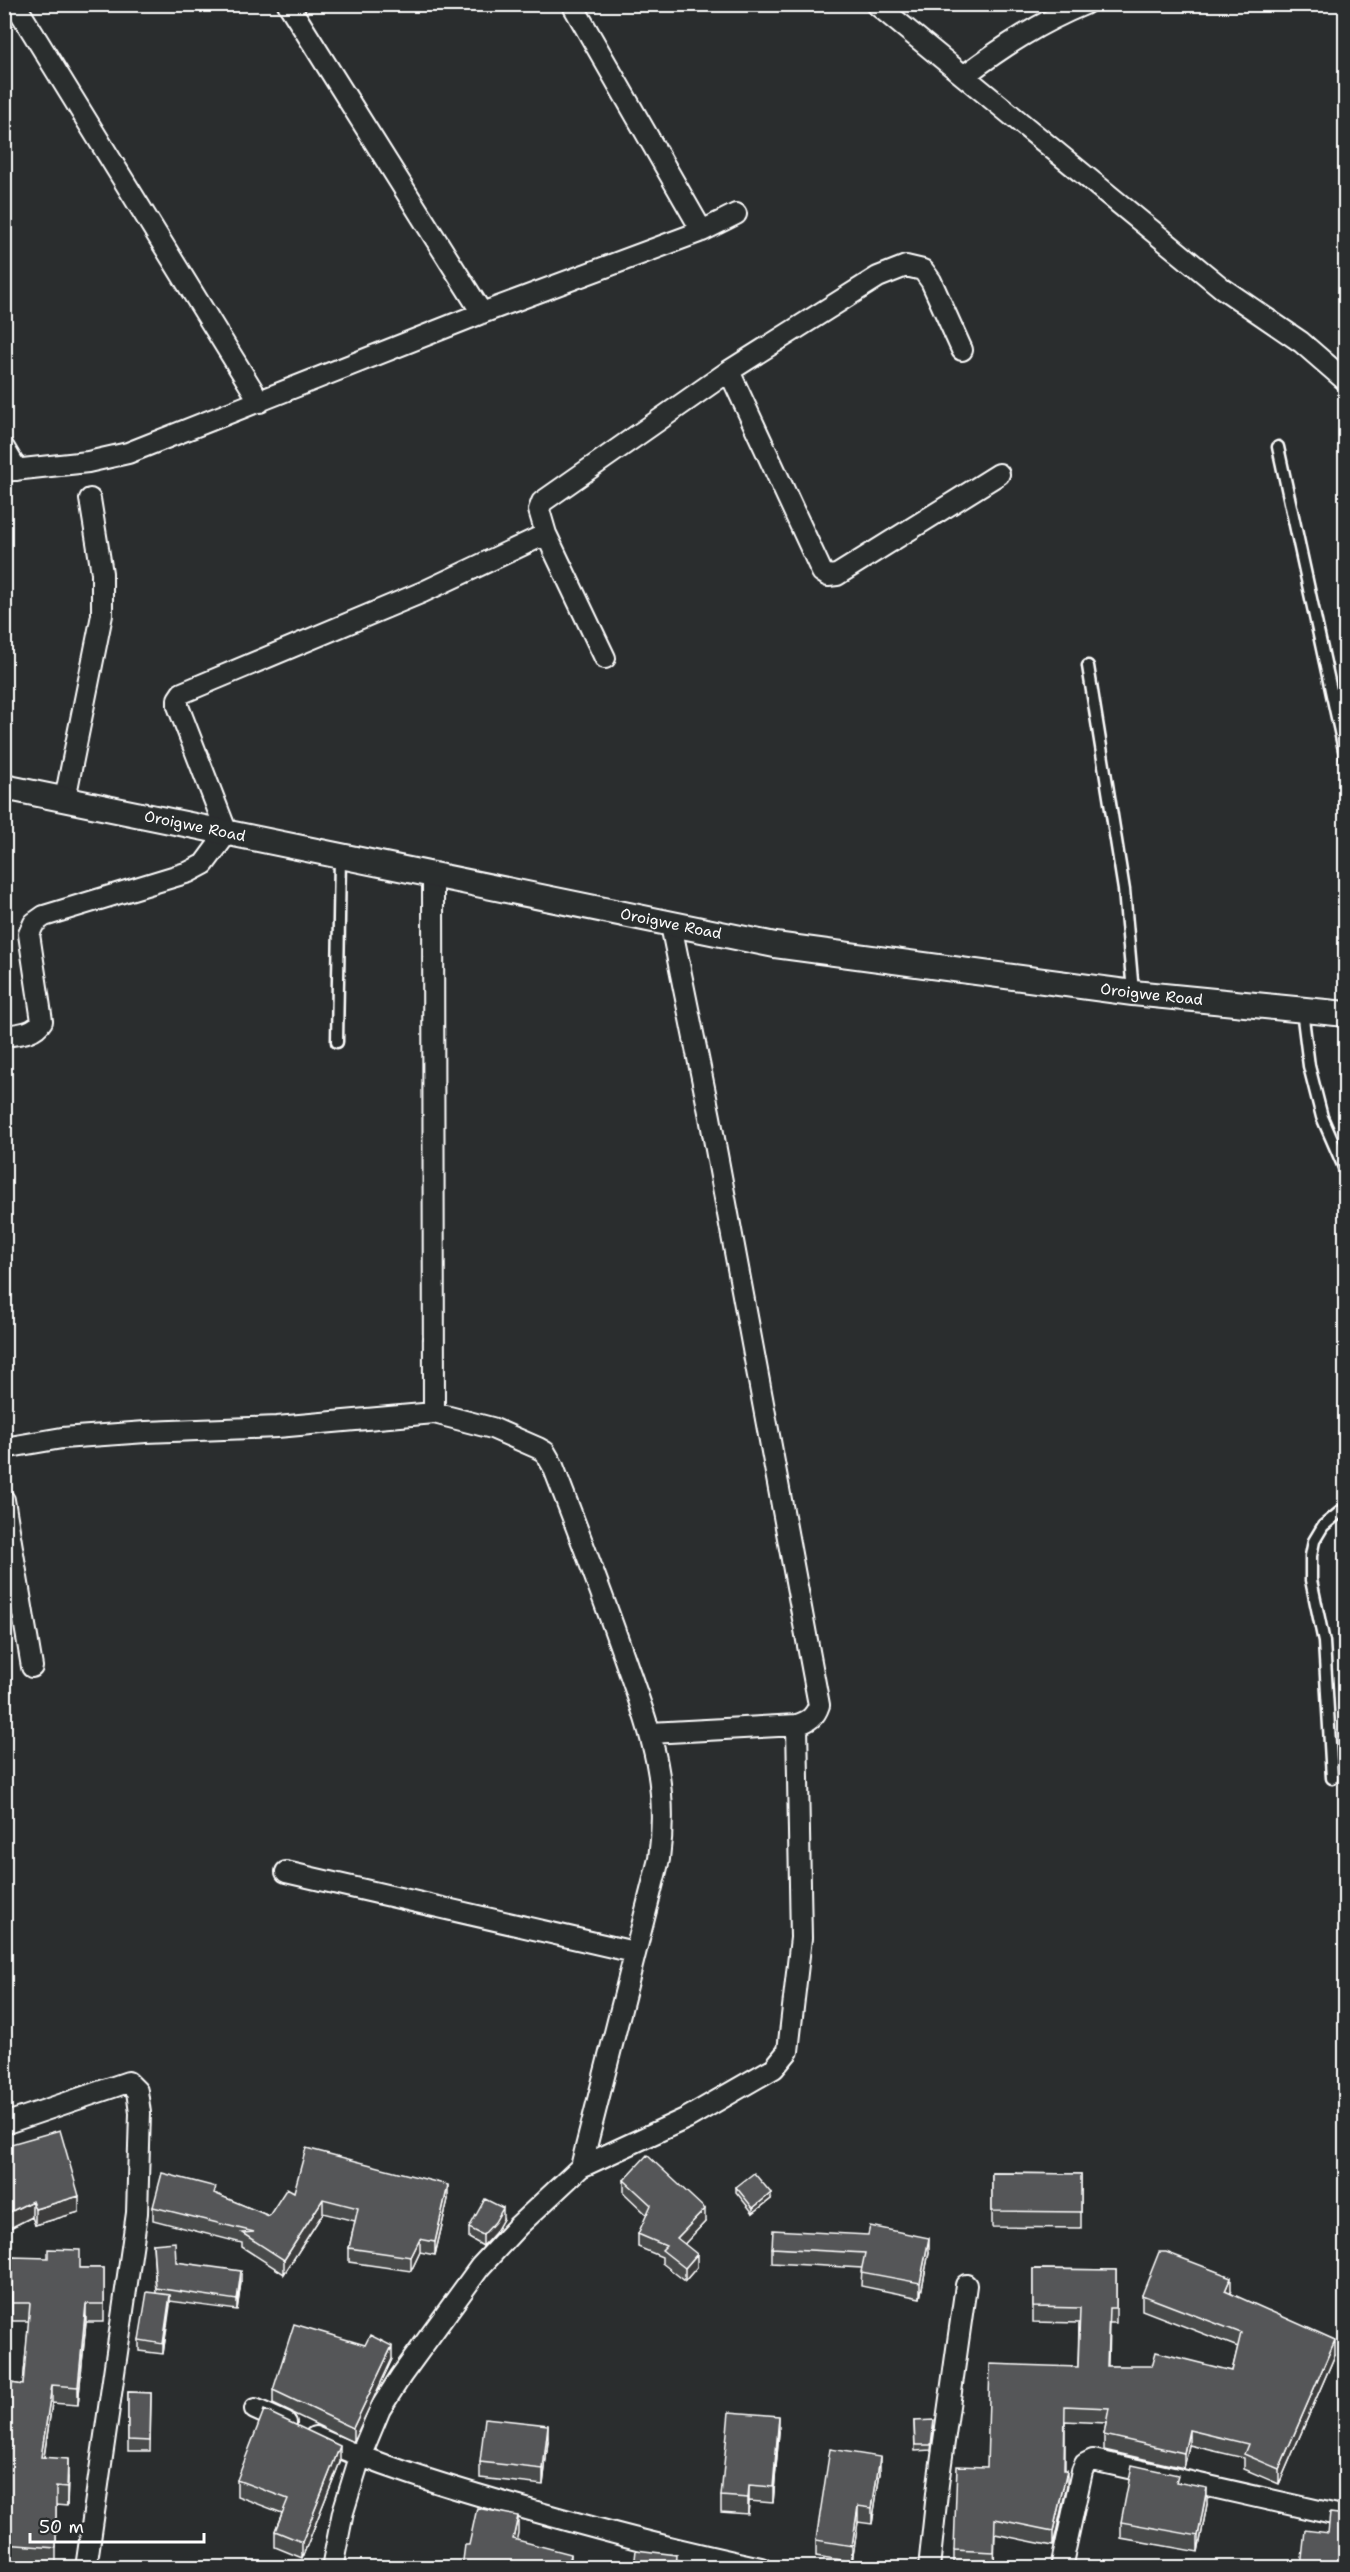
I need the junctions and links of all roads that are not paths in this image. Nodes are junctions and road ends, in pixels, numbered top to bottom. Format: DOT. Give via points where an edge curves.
graph roads {
  1 [pos="15,4"];
  2 [pos="288,4"];
  3 [pos="572,4"];
  4 [pos="876,4"];
  5 [pos="1085,4"];
  6 [pos="965,75"];
  7 [pos="736,214"];
  8 [pos="702,231"];
  9 [pos="482,313"];
  10 [pos="962,350"];
  11 [pos="729,371"];
  12 [pos="1346,381"];
  13 [pos="260,402"];
  14 [pos="1278,447"];
  15 [pos="4,448"];
  16 [pos="11,470"];
  17 [pos="999,474"];
  18 [pos="90,498"];
  19 [pos="546,534"];
  20 [pos="605,657"];
  21 [pos="1088,666"];
  22 [pos="1346,759"];
  23 [pos="4,787"];
  24 [pos="65,799"];
  25 [pos="227,833"];
  26 [pos="340,856"];
  27 [pos="433,876"];
  28 [pos="671,925"];
  29 [pos="1133,993"];
  30 [pos="1302,1010"];
  31 [pos="1346,1014"];
  32 [pos="4,1036"];
  33 [pos="337,1042"];
  34 [pos="1346,1172"];
  35 [pos="434,1413"];
  36 [pos="4,1448"];
  37 [pos="4,1500"];
  38 [pos="1346,1507"];
  39 [pos="32,1667"];
  40 [pos="797,1725"];
  41 [pos="650,1733"];
  42 [pos="1332,1778"];
  43 [pos="286,1872"];
  44 [pos="634,1952"];
  45 [pos="4,2124"];
  46 [pos="581,2167"];
  47 [pos="966,2285"];
  48 [pos="255,2409"];
  49 [pos="360,2457"];
  50 [pos="1346,2517"];
  51 [pos="86,2568"];
  52 [pos="332,2568"];
  53 [pos="761,2568"];
  54 [pos="929,2568"];
  55 [pos="1061,2568"];
  1 -- 13 [label="street"];
  2 -- 9 [label="street"];
  3 -- 8 [label="street"];
  4 -- 6 [label="street"];
  5 -- 6 [label="street" via="1031,29"];
  6 -- 12 [label="street" via="1222,288 1301,342"];
  7 -- 8 [label="street"];
  8 -- 9 [label="street"];
  9 -- 13 [label="street"];
  10 -- 11 [label="street" via="931,281 923,270 906,266 878,277"];
  11 -- 17 [label="street" via="822,572 828,576 837,575"];
  11 -- 19 [label="street" via="542,502 539,510"];
  13 -- 16 [label="street" via="128,453 88,462"];
  14 -- 22 [label="lane"];
  15 -- 16 [label="street"];
  18 -- 24 [label="street" via="102,573 102,615"];
  19 -- 20 [label="street"];
  19 -- 25 [label="street" via="423,592 182,693 178,706"];
  21 -- 29 [label="lane" via="1124,890"];
  23 -- 24 [label="street, Oroigwe Road"];
  24 -- 25 [label="street, Oroigwe Road"];
  25 -- 26 [label="street, Oroigwe Road"];
  25 -- 32 [label="street" via="204,864 189,872 44,916 34,924 29,934 42,1020 38,1028"];
  26 -- 27 [label="street, Oroigwe Road"];
  26 -- 33 [label="lane"];
  27 -- 28 [label="street, Oroigwe Road"];
  27 -- 35 [label="street"];
  28 -- 29 [label="street, Oroigwe Road" via="776,945"];
  28 -- 40 [label="street" via="817,1682 816,1714"];
  29 -- 30 [label="street, Oroigwe Road"];
  30 -- 31 [label="street, Oroigwe Road"];
  30 -- 34 [label="lane" via="1309,1066 1322,1117"];
  35 -- 36 [label="street" via="277,1427 73,1437"];
  35 -- 41 [label="street" via="492,1428 545,1452 603,1595"];
  37 -- 39 [label="street"];
  38 -- 42 [label="lane" via="1323,1526 1314,1540 1311,1556 1311,1580 1324,1642"];
  40 -- 41 [label="street"];
  40 -- 46 [label="street" via="801,1938 788,2051 774,2068 687,2118"];
  41 -- 44 [label="street" via="659,1767 663,1827 659,1858"];
  43 -- 44 [label="street"];
  44 -- 46 [label="street"];
  45 -- 51 [label="street" via="128,2082 137,2091 141,2138 137,2213"];
  46 -- 49 [label="street" via="480,2266 380,2409"];
  47 -- 54 [label="street"];
  48 -- 49 [label="street"];
  49 -- 52 [label="street" via="343,2512"];
  49 -- 53 [label="street" via="585,2526"];
  50 -- 55 [label="street" via="1093,2460 1082,2471"];
}
